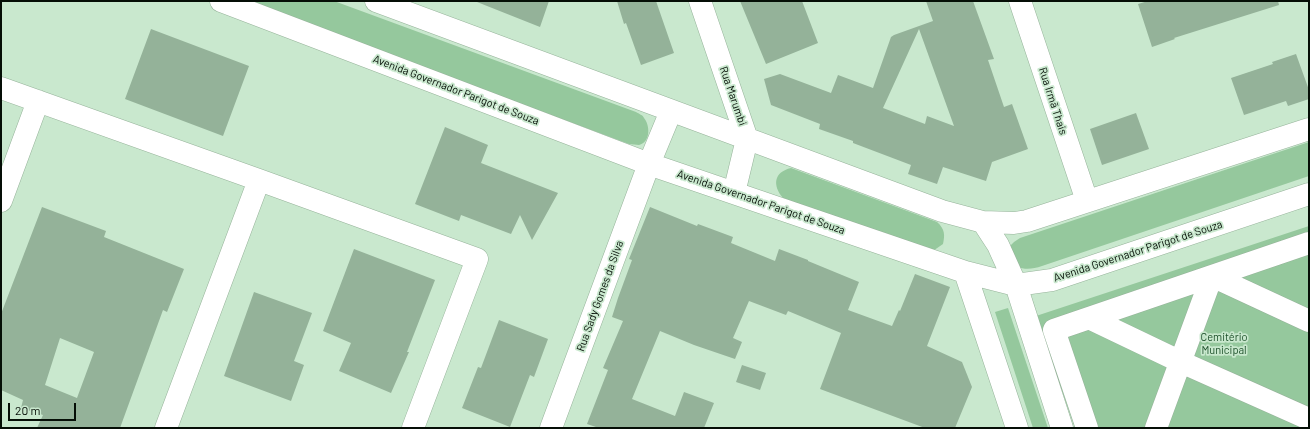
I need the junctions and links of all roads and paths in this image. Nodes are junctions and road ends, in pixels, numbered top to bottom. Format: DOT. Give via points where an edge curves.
graph roads {
  1 [pos="221,1"];
  2 [pos="376,1"];
  3 [pos="700,1"];
  4 [pos="1020,1"];
  5 [pos="1,88"];
  6 [pos="38,101"];
  7 [pos="671,111"];
  8 [pos="1309,129"];
  9 [pos="747,138"];
  10 [pos="649,164"];
  11 [pos="259,180"];
  12 [pos="734,193"];
  13 [pos="1309,194"];
  14 [pos="1,201"];
  15 [pos="1087,201"];
  16 [pos="984,222"];
  17 [pos="1309,243"];
  18 [pos="965,272"];
  19 [pos="1212,276"];
  20 [pos="1016,285"];
  21 [pos="1089,318"];
  22 [pos="1309,321"];
  23 [pos="1181,362"];
  24 [pos="1309,419"];
  25 [pos="166,428"];
  26 [pos="413,428"];
  27 [pos="551,428"];
  28 [pos="1017,428"];
  29 [pos="1062,428"];
  30 [pos="1087,428"];
  31 [pos="1156,428"];
  1 -- 10 [label="street, Avenida Governador Parigot de Souza"];
  2 -- 7 [label="street"];
  3 -- 9 [label="street, Rua Marumbi"];
  4 -- 15 [label="street, Rua Irmã Thais"];
  5 -- 6 [label="street"];
  6 -- 11 [label="street"];
  6 -- 14 [label="street"];
  7 -- 9 [label="street"];
  7 -- 10 [label="street, Rua Sady Gomes da Silva"];
  8 -- 15 [label="street"];
  9 -- 12 [label="street, Rua Marumbi"];
  9 -- 16 [label="street" via="942,211"];
  10 -- 12 [label="street, Avenida Governador Parigot de Souza"];
  10 -- 27 [label="street, Rua Sady Gomes da Silva"];
  11 -- 25 [label="street"];
  11 -- 26 [label="street" via="477,259"];
  12 -- 18 [label="street, Avenida Governador Parigot de Souza"];
  13 -- 20 [label="street, Avenida Governador Parigot de Souza" via="1052,280"];
  15 -- 16 [label="street" via="1027,221"];
  16 -- 20 [label="street" via="998,245"];
  17 -- 19 [label="street"];
  18 -- 20 [label="street, Avenida Governador Parigot de Souza"];
  18 -- 28 [label="street"];
  19 -- 21 [label="street"];
  19 -- 22 [label="street"];
  19 -- 23 [label="street"];
  20 -- 29 [label="street"];
  21 -- 23 [label="street"];
  21 -- 30 [label="street" via="1054,330"];
  23 -- 24 [label="street"];
  23 -- 31 [label="street"];
}
